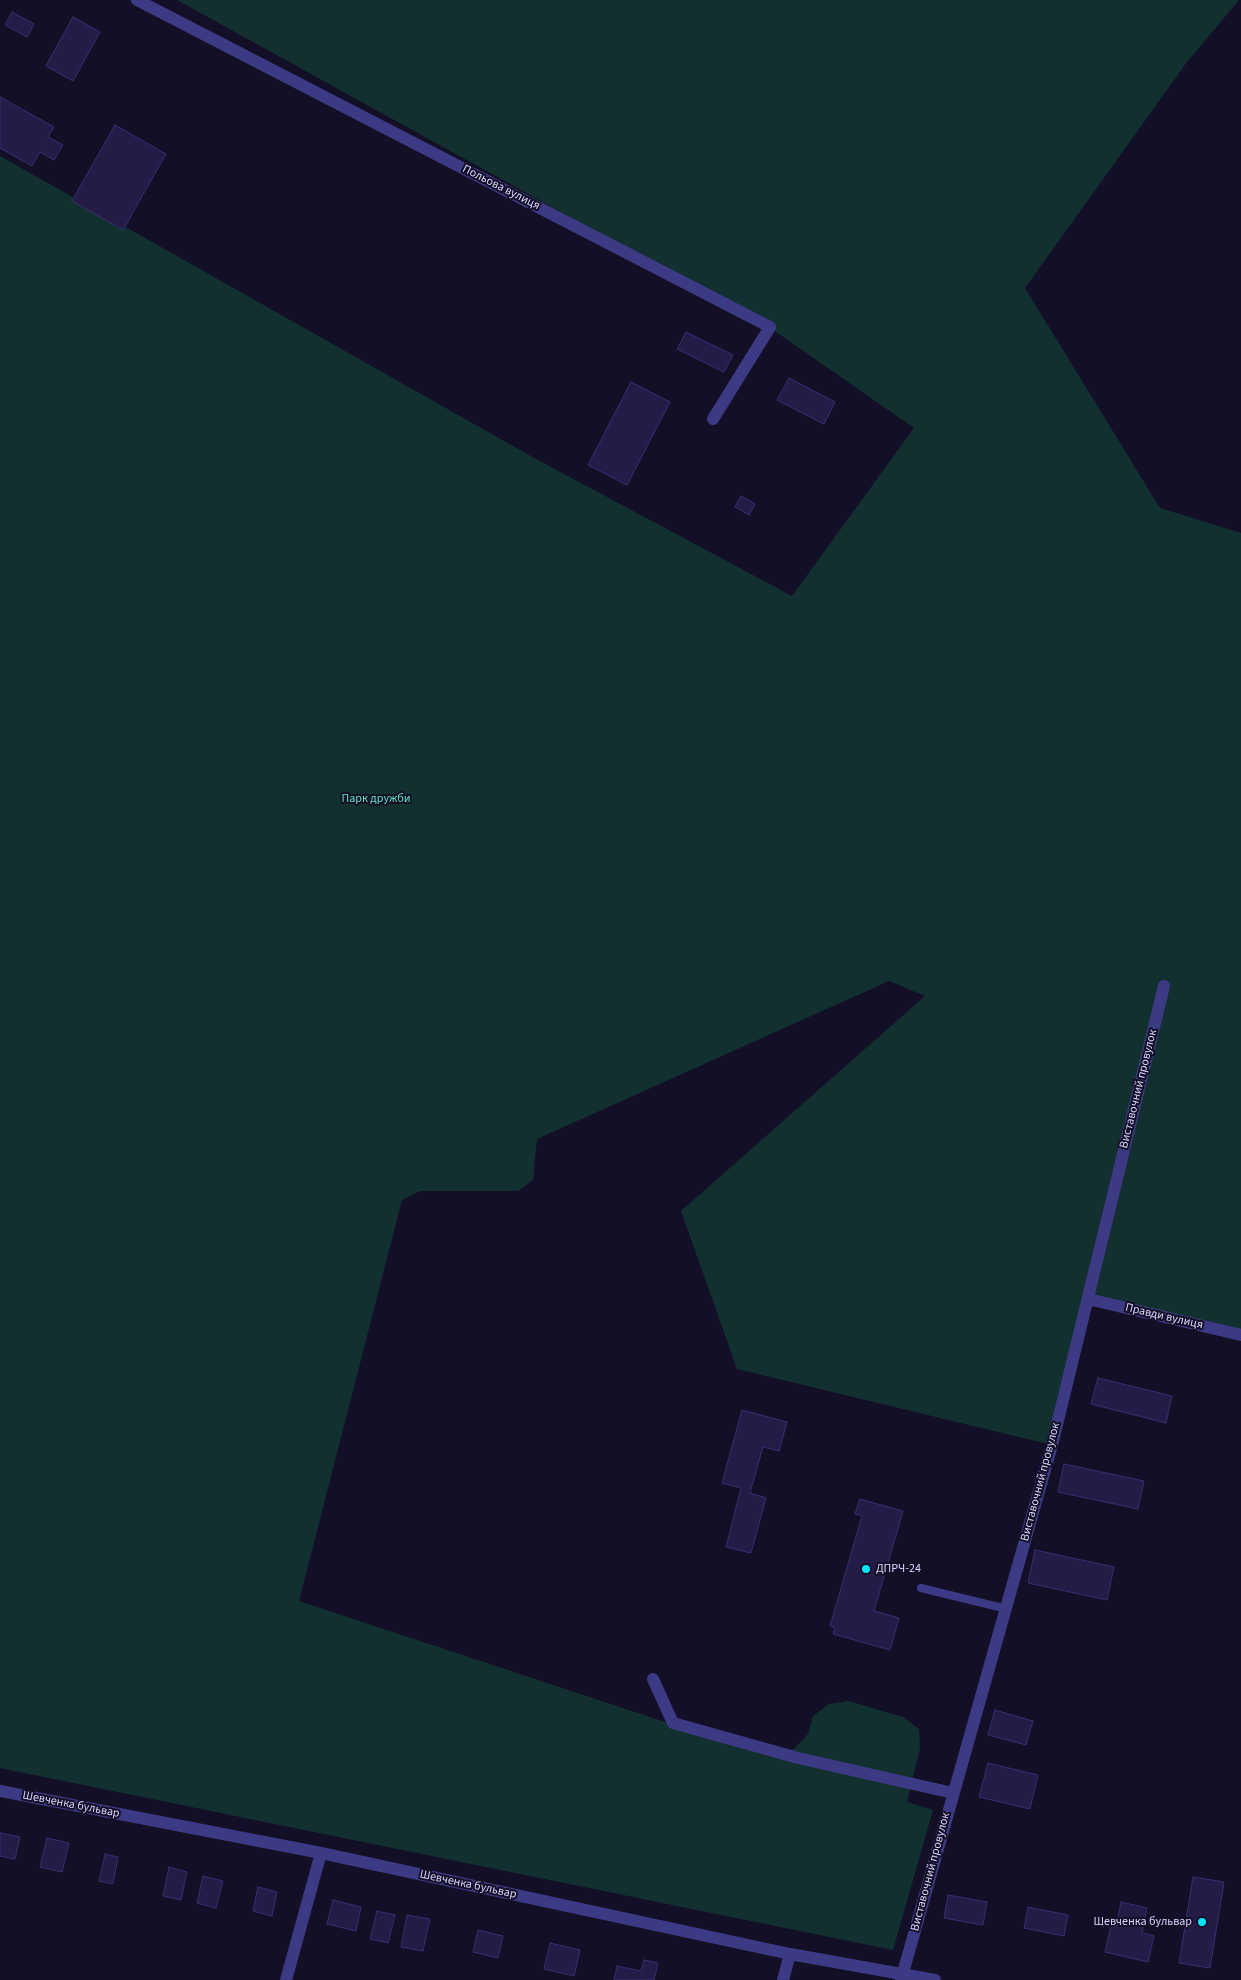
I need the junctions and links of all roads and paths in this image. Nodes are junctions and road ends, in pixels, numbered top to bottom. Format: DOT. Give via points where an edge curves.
graph roads {
  1 [pos="136,0"];
  2 [pos="713,419"];
  3 [pos="1164,986"];
  4 [pos="1088,1299"];
  5 [pos="1241,1335"];
  6 [pos="922,1588"];
  7 [pos="1006,1609"];
  8 [pos="653,1679"];
  9 [pos="0,1791"];
  10 [pos="953,1793"];
  11 [pos="321,1854"];
  12 [pos="790,1954"];
  13 [pos="902,1977"];
  14 [pos="286,1980"];
  15 [pos="783,1980"];
  16 [pos="935,1980"];
  1 -- 2 [label="street, Польова вулиця" via="770,327"];
  3 -- 4 [label="street, Виставочний провулок"];
  4 -- 5 [label="street, Правди вулиця"];
  4 -- 7 [label="street, Виставочний провулок" via="1052,1445"];
  6 -- 7 [label="lane"];
  7 -- 10 [label="street, Виставочний провулок"];
  8 -- 10 [label="street" via="673,1723 798,1758"];
  9 -- 11 [label="street, Шевченка бульвар"];
  10 -- 13 [label="street, Виставочний провулок"];
  11 -- 12 [label="street, Шевченка бульвар"];
  11 -- 14 [label="street"];
  12 -- 13 [label="street, Шевченка бульвар"];
  12 -- 15 [label="street"];
  13 -- 16 [label="street, Шевченка бульвар"];
}
